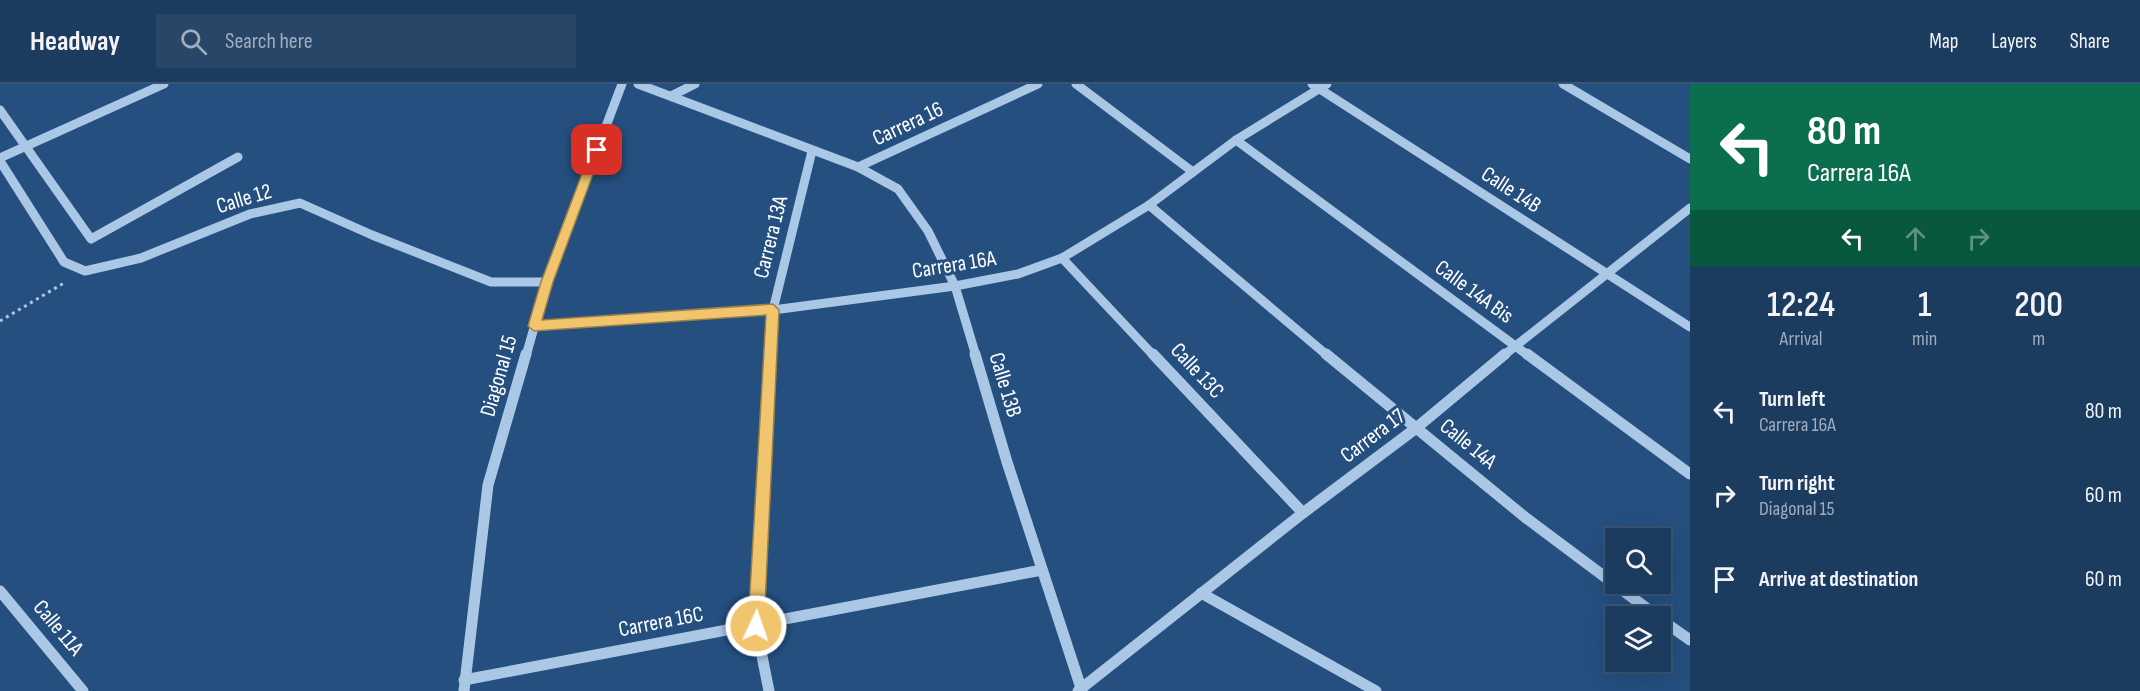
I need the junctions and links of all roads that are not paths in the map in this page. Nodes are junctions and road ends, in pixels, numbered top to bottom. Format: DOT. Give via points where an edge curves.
graph roads {
  1 [pos="164,84"];
  2 [pos="622,84"];
  3 [pos="638,84"];
  4 [pos="695,84"];
  5 [pos="1038,84"];
  6 [pos="1076,84"];
  7 [pos="1563,84"];
  8 [pos="1319,86"];
  9 [pos="671,96"];
  10 [pos="0,110"];
  11 [pos="1236,140"];
  12 [pos="27,146"];
  13 [pos="812,151"];
  14 [pos="238,157"];
  15 [pos="1690,159"];
  16 [pos="0,160"];
  17 [pos="858,167"];
  18 [pos="1193,172"];
  19 [pos="1149,205"];
  20 [pos="1690,208"];
  21 [pos="1062,258"];
  22 [pos="1606,274"];
  23 [pos="547,282"];
  24 [pos="955,286"];
  25 [pos="773,310"];
  26 [pos="534,326"];
  27 [pos="1690,327"];
  28 [pos="1515,346"];
  29 [pos="1415,429"];
  30 [pos="1690,474"];
  31 [pos="1303,513"];
  32 [pos="1042,570"];
  33 [pos="0,591"];
  34 [pos="1201,593"];
  35 [pos="1642,606"];
  36 [pos="756,626"];
  37 [pos="1671,627"];
  38 [pos="1690,640"];
  39 [pos="464,686"];
  40 [pos="1080,690"];
  41 [pos="83,691"];
  42 [pos="769,691"];
  43 [pos="1376,691"];
  1 -- 12 [label="street"];
  2 -- 23 [label="street, Diagonal 15"];
  3 -- 9 [label="street, Calle 13B"];
  4 -- 9 [label="street"];
  5 -- 17 [label="street, Carrera 16"];
  6 -- 18 [label="street"];
  7 -- 15 [label="street"];
  8 -- 11 [label="street, Carrera 16A"];
  8 -- 22 [label="street, Calle 14B"];
  9 -- 13 [label="street, Calle 13B"];
  10 -- 12 [label="street"];
  11 -- 18 [label="street, Carrera 16A"];
  11 -- 28 [label="street, Calle 14A Bis"];
  12 -- 14 [label="street" via="91,239"];
  12 -- 16 [label="street"];
  13 -- 17 [label="street, Calle 13B"];
  13 -- 25 [label="street, Carrera 13A"];
  16 -- 23 [label="street, Calle 12" via="64,262 85,271 141,258 250,214 300,203 491,282"];
  17 -- 24 [label="street, Calle 13B" via="898,189 928,231"];
  18 -- 19 [label="street, Carrera 16A"];
  19 -- 21 [label="street, Carrera 16A"];
  19 -- 29 [label="street, Calle 14A"];
  20 -- 22 [label="street, Carrera 17"];
  21 -- 24 [label="street, Carrera 16A" via="1018,274"];
  21 -- 31 [label="street, Calle 13C"];
  22 -- 27 [label="street, Calle 14B"];
  22 -- 28 [label="street, Carrera 17"];
  23 -- 26 [label="street, Diagonal 15"];
  24 -- 25 [label="street, Carrera 16A"];
  24 -- 32 [label="street, Calle 13B"];
  25 -- 26 [label="street, Carrera 16A"];
  25 -- 36 [label="street, Carrera 13A"];
  26 -- 39 [label="street, Diagonal 15" via="488,485"];
  28 -- 29 [label="street, Carrera 17"];
  28 -- 30 [label="street, Calle 14A Bis"];
  29 -- 31 [label="street, Carrera 17"];
  29 -- 35 [label="street, Calle 14A"];
  31 -- 34 [label="street, Carrera 17"];
  32 -- 36 [label="street, Carrera 16C"];
  32 -- 40 [label="street, Calle 13B"];
  33 -- 41 [label="street, Calle 11A"];
  34 -- 40 [label="street, Carrera 17"];
  34 -- 43 [label="street"];
  36 -- 39 [label="street, Carrera 16C"];
  36 -- 42 [label="street, Carrera 13A"];
  37 -- 38 [label="street, Calle 14A"];
}
